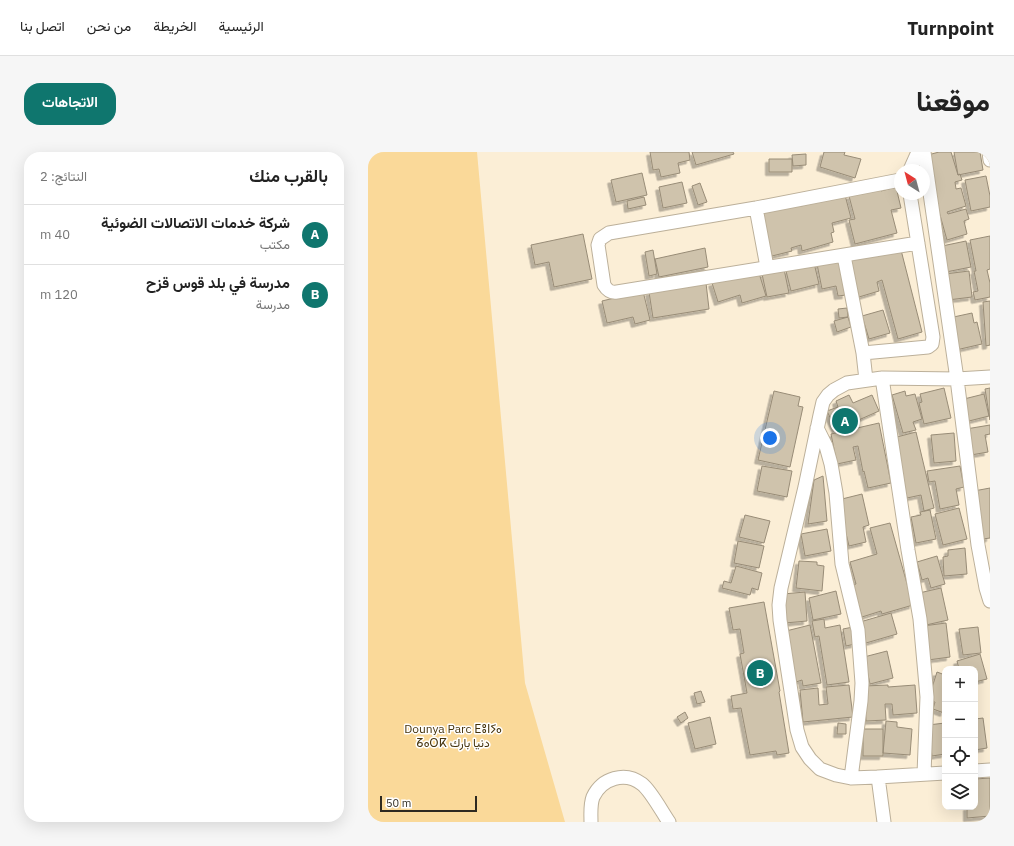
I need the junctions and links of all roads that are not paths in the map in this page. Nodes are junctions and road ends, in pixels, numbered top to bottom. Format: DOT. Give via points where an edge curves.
graph roads {
  1 [pos="918,152"];
  2 [pos="924,152"];
  3 [pos="989,152"];
  4 [pos="990,160"];
  5 [pos="913,164"];
  6 [pos="894,181"];
  7 [pos="911,200"];
  8 [pos="756,208"];
  9 [pos="918,243"];
  10 [pos="844,256"];
  11 [pos="767,267"];
  12 [pos="864,353"];
  13 [pos="990,377"];
  14 [pos="882,378"];
  15 [pos="956,379"];
  16 [pos="866,380"];
  17 [pos="817,428"];
  18 [pos="990,601"];
  19 [pos="990,770"];
  20 [pos="978,771"];
  21 [pos="942,773"];
  22 [pos="924,774"];
  23 [pos="878,777"];
  24 [pos="851,778"];
  25 [pos="591,822"];
  26 [pos="669,822"];
  27 [pos="884,822"];
  1 -- 5 [label="street"];
  2 -- 15 [label="street"];
  3 -- 4 [label="street"];
  6 -- 8 [label="street"];
  7 -- 9 [label="street"];
  8 -- 11 [label="street"];
  8 -- 11 [label="street" via="609,233 600,239 598,245 603,282 607,290 617,292"];
  9 -- 10 [label="street"];
  9 -- 12 [label="street" via="932,344 928,347"];
  10 -- 11 [label="street"];
  10 -- 12 [label="street"];
  12 -- 16 [label="street"];
  13 -- 15 [label="street"];
  14 -- 15 [label="street"];
  14 -- 16 [label="street"];
  14 -- 22 [label="street" via="920,619 927,697"];
  15 -- 18 [label="street" via="978,544"];
  16 -- 17 [label="street" via="847,383 828,395 823,402"];
  17 -- 24 [label="street" via="831,464 842,564 858,630 862,701"];
  17 -- 24 [label="street" via="778,605 797,730 802,747 820,769"];
  19 -- 20 [label="street"];
  21 -- 22 [label="street"];
  22 -- 23 [label="street"];
  23 -- 24 [label="street"];
  23 -- 27 [label="street"];
  25 -- 26 [label="street" via="593,799 598,790 605,782 625,777 635,779 643,785"];
}
